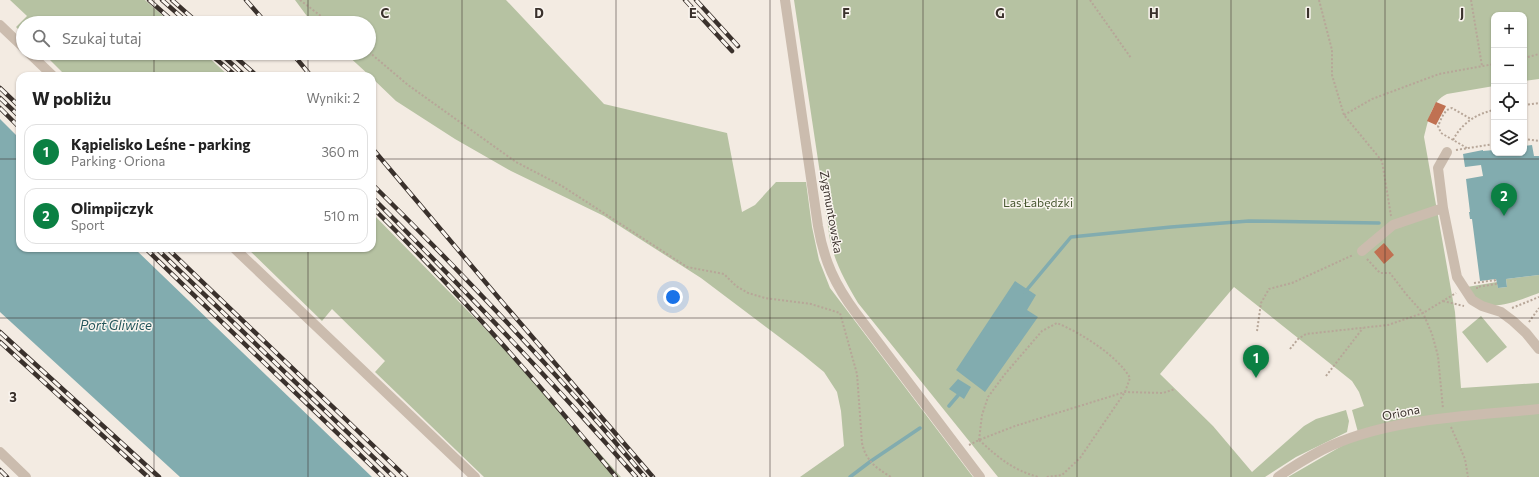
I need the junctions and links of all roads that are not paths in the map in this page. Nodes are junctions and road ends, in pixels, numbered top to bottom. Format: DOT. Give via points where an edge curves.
graph roads {
  1 [pos="785,0"];
  2 [pos="0,25"];
  3 [pos="16,40"];
  4 [pos="36,60"];
  5 [pos="49,72"];
  6 [pos="1447,152"];
  7 [pos="1443,208"];
  8 [pos="1362,251"];
  9 [pos="238,252"];
  10 [pos="1539,349"];
  11 [pos="1539,409"];
  12 [pos="0,452"];
  13 [pos="26,477"];
  14 [pos="476,477"];
  15 [pos="980,477"];
  16 [pos="1278,477"];
  1 -- 15 [label="street, Zygmuntowska" via="818,226 831,273 842,294"];
  2 -- 3 [label="street"];
  4 -- 5 [label="street"];
  6 -- 7 [label="street" via="1438,168"];
  7 -- 8 [label="street" via="1394,225"];
  7 -- 10 [label="street" via="1454,268 1472,300 1501,312 1520,327"];
  9 -- 14 [label="street"];
  11 -- 16 [label="street, Oriona" via="1411,423 1359,436 1323,450"];
  12 -- 13 [label="street"];
}
